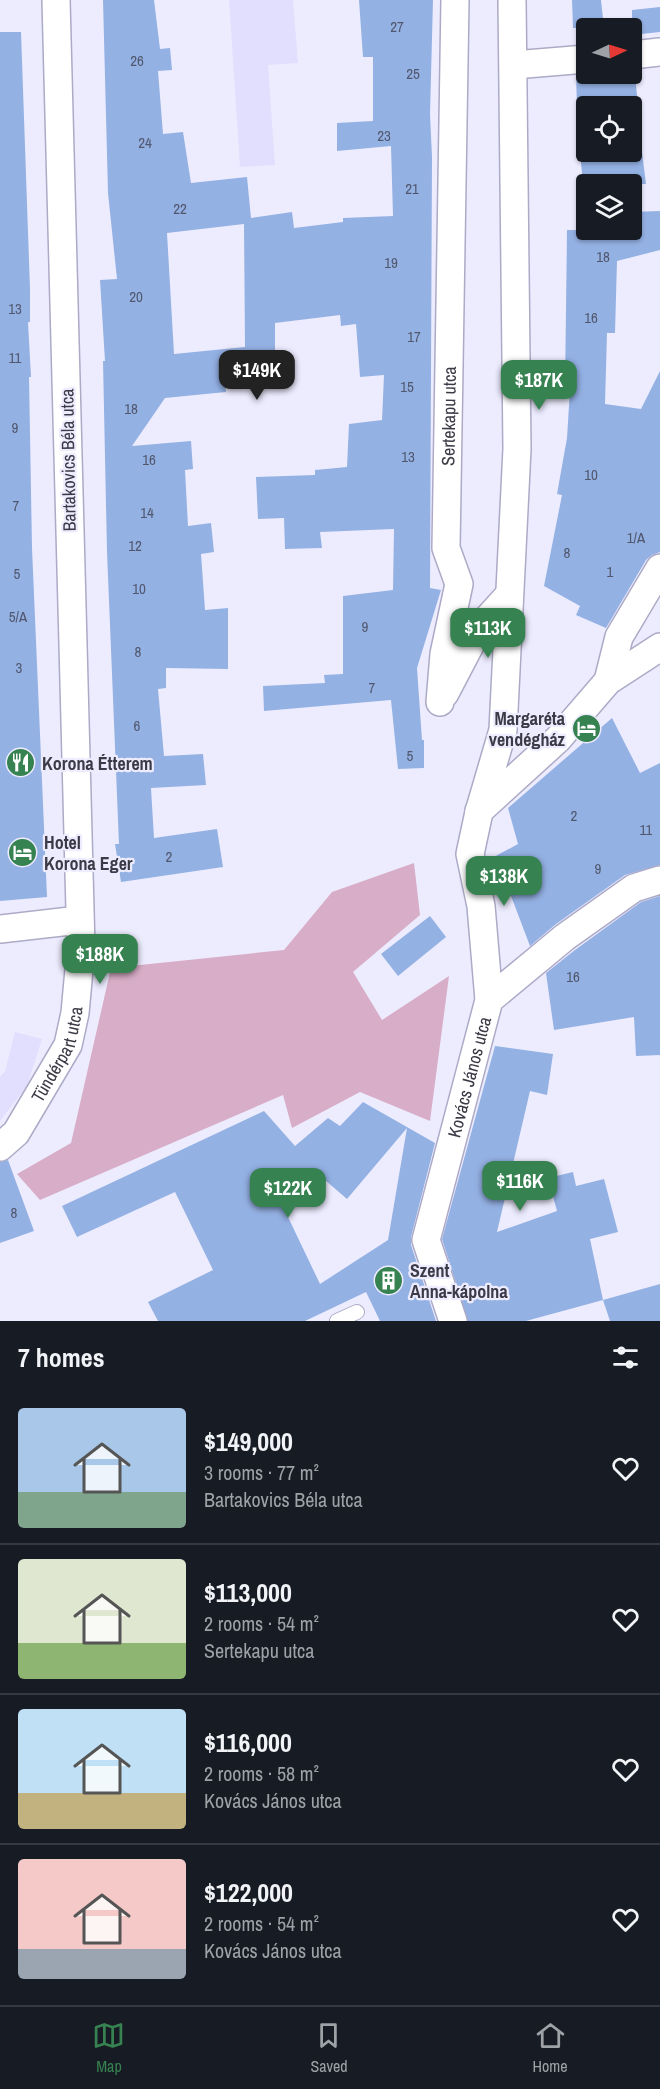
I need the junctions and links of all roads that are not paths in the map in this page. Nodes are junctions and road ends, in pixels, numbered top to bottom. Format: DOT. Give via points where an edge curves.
graph roads {
  1 [pos="56,0"];
  2 [pos="455,0"];
  3 [pos="512,0"];
  4 [pos="660,52"];
  5 [pos="642,54"];
  6 [pos="576,60"];
  7 [pos="514,64"];
  8 [pos="660,568"];
  9 [pos="508,596"];
  10 [pos="660,646"];
  11 [pos="608,681"];
  12 [pos="479,812"];
  13 [pos="660,880"];
  14 [pos="79,920"];
  15 [pos="0,929"];
  16 [pos="489,1000"];
  17 [pos="0,1147"];
  18 [pos="357,1312"];
  19 [pos="337,1321"];
  20 [pos="453,1321"];
  1 -- 14 [label="street, Bartakovics Béla utca"];
  2 -- 9 [label="street, Sertekapu utca" via="446,548 459,584 444,654 440,702 479,628"];
  3 -- 7 [label="street"];
  4 -- 5 [label="street"];
  6 -- 7 [label="street"];
  7 -- 9 [label="street" via="517,449"];
  8 -- 11 [label="street" via="619,637"];
  9 -- 12 [label="street" via="503,730"];
  10 -- 11 [label="street"];
  11 -- 12 [label="street" via="558,739"];
  12 -- 16 [label="street" via="470,854 481,906"];
  13 -- 16 [label="street, Kovács János utca" via="634,888 573,931"];
  14 -- 15 [label="street"];
  14 -- 17 [label="street, Tündérpart utca" via="80,959 68,1045 16,1133"];
  16 -- 20 [label="street, Kovács János utca" via="426,1240"];
  18 -- 19 [label="lane"];
}
